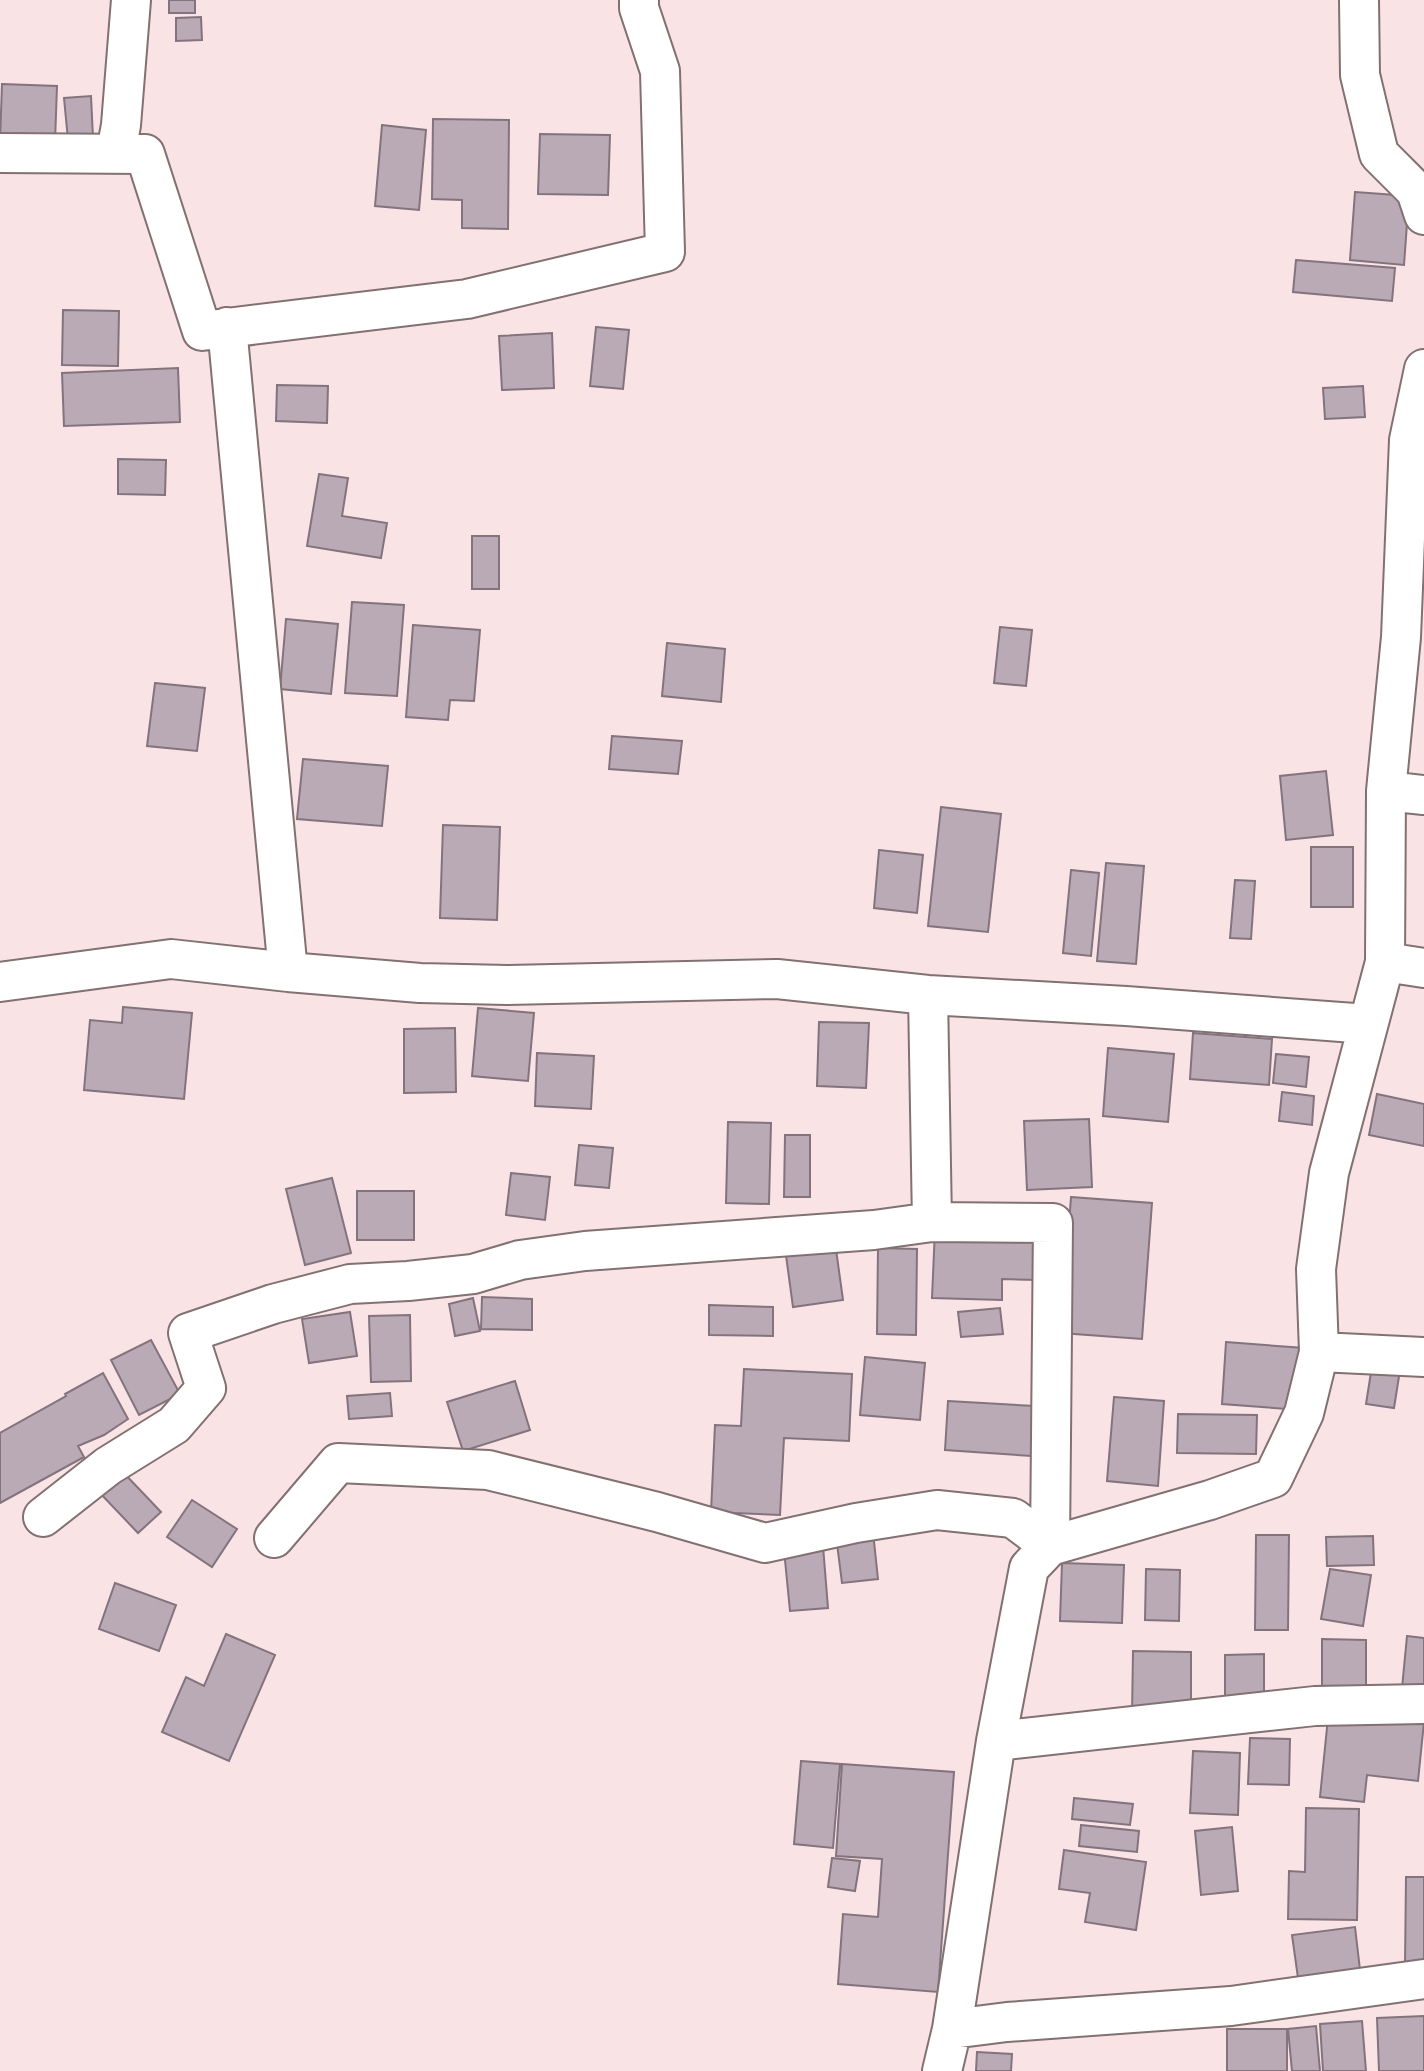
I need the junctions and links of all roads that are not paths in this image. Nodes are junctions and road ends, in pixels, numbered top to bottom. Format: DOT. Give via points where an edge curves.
graph roads {
  1 [pos="131,0"];
  2 [pos="639,0"];
  3 [pos="1359,0"];
  4 [pos="0,152"];
  5 [pos="116,152"];
  6 [pos="1424,215"];
  7 [pos="227,327"];
  8 [pos="1424,369"];
  9 [pos="1413,638"];
  10 [pos="1386,791"];
  11 [pos="1424,795"];
  12 [pos="1385,962"];
  13 [pos="1424,968"];
  14 [pos="288,972"];
  15 [pos="0,982"];
  16 [pos="928,995"];
  17 [pos="1368,1024"];
  18 [pos="932,1222"];
  19 [pos="1319,1352"];
  20 [pos="1424,1357"];
  21 [pos="43,1517"];
  22 [pos="274,1538"];
  23 [pos="1050,1546"];
  24 [pos="1424,1704"];
  25 [pos="996,1741"];
  26 [pos="1424,1979"];
  27 [pos="952,2029"];
  28 [pos="942,2071"];
  1 -- 5 [label="street"];
  2 -- 7 [label="street" via="660,71 665,252 467,299"];
  3 -- 6 [label="street" via="1360,75 1379,154 1416,191"];
  4 -- 5 [label="street"];
  5 -- 7 [label="street" via="145,154 202,331"];
  7 -- 14 [label="street"];
  8 -- 9 [label="street" via="1409,440"];
  9 -- 10 [label="street"];
  10 -- 11 [label="street"];
  10 -- 12 [label="street"];
  12 -- 13 [label="street"];
  12 -- 17 [label="street"];
  14 -- 15 [label="street" via="171,959"];
  14 -- 16 [label="street" via="507,985 777,979"];
  16 -- 17 [label="street"];
  16 -- 18 [label="street"];
  17 -- 19 [label="street" via="1329,1173 1316,1269"];
  18 -- 21 [label="street" via="585,1251 520,1260 472,1274 351,1284 273,1304 188,1333 206,1388 174,1425 108,1466"];
  18 -- 23 [label="street" via="1053,1223"];
  19 -- 20 [label="street"];
  19 -- 23 [label="street" via="1304,1413 1273,1478"];
  22 -- 23 [label="street" via="338,1464 488,1470 765,1543 937,1510 1013,1518"];
  23 -- 25 [label="street" via="1029,1568"];
  24 -- 25 [label="street" via="1315,1706"];
  25 -- 27 [label="street"];
  26 -- 27 [label="street" via="1231,2006"];
  27 -- 28 [label="street"];
}
